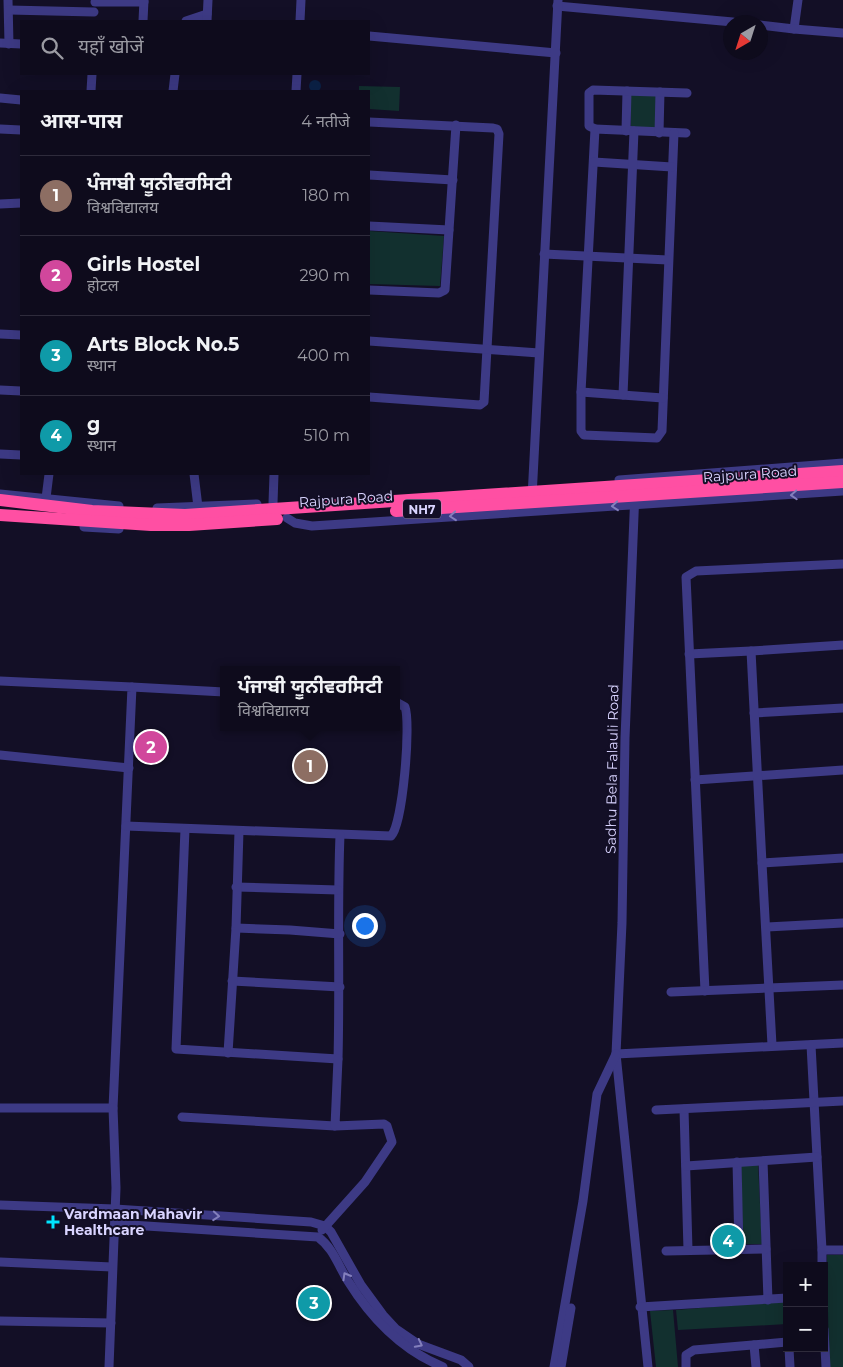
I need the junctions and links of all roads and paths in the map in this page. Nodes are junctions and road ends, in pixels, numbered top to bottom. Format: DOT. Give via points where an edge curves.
graph roads {
  1 [pos="8,0"];
  2 [pos="208,0"];
  3 [pos="302,0"];
  4 [pos="798,0"];
  5 [pos="95,1"];
  6 [pos="144,1"];
  7 [pos="558,3"];
  8 [pos="584,4"];
  9 [pos="9,10"];
  10 [pos="94,17"];
  11 [pos="207,18"];
  12 [pos="143,20"];
  13 [pos="193,20"];
  14 [pos="300,20"];
  15 [pos="723,21"];
  16 [pos="768,26"];
  17 [pos="794,29"];
  18 [pos="843,34"];
  19 [pos="370,36"];
  20 [pos="4,44"];
  21 [pos="20,44"];
  22 [pos="556,52"];
  23 [pos="92,75"];
  24 [pos="175,75"];
  25 [pos="297,75"];
  26 [pos="91,90"];
  27 [pos="173,90"];
  28 [pos="296,90"];
  29 [pos="627,91"];
  30 [pos="660,92"];
  31 [pos="688,93"];
  32 [pos="0,98"];
  33 [pos="20,100"];
  34 [pos="370,122"];
  35 [pos="456,125"];
  36 [pos="0,129"];
  37 [pos="595,129"];
  38 [pos="20,130"];
  39 [pos="630,131"];
  40 [pos="659,133"];
  41 [pos="674,133"];
  42 [pos="686,133"];
  43 [pos="594,162"];
  44 [pos="632,164"];
  45 [pos="672,167"];
  46 [pos="370,176"];
  47 [pos="453,180"];
  48 [pos="20,203"];
  49 [pos="0,204"];
  50 [pos="370,226"];
  51 [pos="449,230"];
  52 [pos="544,254"];
  53 [pos="589,256"];
  54 [pos="627,258"];
  55 [pos="668,260"];
  56 [pos="370,290"];
  57 [pos="0,334"];
  58 [pos="20,335"];
  59 [pos="370,342"];
  60 [pos="487,349"];
  61 [pos="539,353"];
  62 [pos="0,390"];
  63 [pos="20,391"];
  64 [pos="581,392"];
  65 [pos="623,394"];
  66 [pos="370,397"];
  67 [pos="663,398"];
  68 [pos="0,454"];
  69 [pos="20,455"];
  70 [pos="843,463"];
  71 [pos="843,471"];
  72 [pos="49,475"];
  73 [pos="194,475"];
  74 [pos="274,475"];
  75 [pos="843,482"];
  76 [pos="843,491"];
  77 [pos="0,494"];
  78 [pos="532,494"];
  79 [pos="635,495"];
  80 [pos="46,498"];
  81 [pos="0,500"];
  82 [pos="274,503"];
  83 [pos="198,507"];
  84 [pos="109,509"];
  85 [pos="0,515"];
  86 [pos="287,518"];
  87 [pos="0,519"];
  88 [pos="151,525"];
  89 [pos="843,564"];
  90 [pos="843,645"];
  91 [pos="751,652"];
  92 [pos="689,654"];
  93 [pos="0,681"];
  94 [pos="132,687"];
  95 [pos="220,692"];
  96 [pos="400,704"];
  97 [pos="843,708"];
  98 [pos="754,713"];
  99 [pos="0,755"];
  100 [pos="129,768"];
  101 [pos="843,770"];
  102 [pos="758,775"];
  103 [pos="695,780"];
  104 [pos="126,826"];
  105 [pos="185,829"];
  106 [pos="239,831"];
  107 [pos="340,835"];
  108 [pos="843,858"];
  109 [pos="762,863"];
  110 [pos="236,887"];
  111 [pos="338,890"];
  112 [pos="843,923"];
  113 [pos="767,927"];
  114 [pos="236,928"];
  115 [pos="340,934"];
  116 [pos="232,981"];
  117 [pos="843,985"];
  118 [pos="340,987"];
  119 [pos="769,988"];
  120 [pos="705,991"];
  121 [pos="671,992"];
  122 [pos="843,1043"];
  123 [pos="811,1044"];
  124 [pos="772,1045"];
  125 [pos="228,1053"];
  126 [pos="616,1054"];
  127 [pos="338,1059"];
  128 [pos="814,1101"];
  129 [pos="843,1101"];
  130 [pos="0,1108"];
  131 [pos="113,1108"];
  132 [pos="684,1109"];
  133 [pos="656,1110"];
  134 [pos="182,1118"];
  135 [pos="335,1126"];
  136 [pos="593,1148"];
  137 [pos="817,1157"];
  138 [pos="763,1161"];
  139 [pos="737,1162"];
  140 [pos="686,1166"];
  141 [pos="0,1205"];
  142 [pos="115,1209"];
  143 [pos="115,1224"];
  144 [pos="325,1226"];
  145 [pos="318,1237"];
  146 [pos="739,1249"];
  147 [pos="766,1249"];
  148 [pos="688,1250"];
  149 [pos="822,1250"];
  150 [pos="843,1250"];
  151 [pos="666,1251"];
  152 [pos="0,1262"];
  153 [pos="822,1262"];
  154 [pos="112,1268"];
  155 [pos="783,1298"];
  156 [pos="768,1300"];
  157 [pos="640,1307"];
  158 [pos="0,1321"];
  159 [pos="111,1323"];
  160 [pos="783,1342"];
  161 [pos="754,1345"];
  162 [pos="789,1352"];
  163 [pos="825,1352"];
  164 [pos="109,1367"];
  165 [pos="443,1367"];
  166 [pos="469,1367"];
  167 [pos="554,1367"];
  168 [pos="561,1367"];
  169 [pos="648,1367"];
  170 [pos="686,1367"];
  171 [pos="756,1367"];
  172 [pos="790,1367"];
  173 [pos="826,1367"];
  1 -- 9 [label="street"];
  2 -- 11 [label="street"];
  3 -- 14 [label="street"];
  4 -- 17 [label="street"];
  5 -- 6 [label="street"];
  5 -- 10 [label="street"];
  6 -- 12 [label="street"];
  7 -- 8 [label="street"];
  7 -- 22 [label="street"];
  8 -- 15 [label="street"];
  9 -- 10 [label="street"];
  9 -- 20 [label="street"];
  11 -- 13 [label="street"];
  16 -- 17 [label="street"];
  17 -- 18 [label="street"];
  19 -- 22 [label="street"];
  20 -- 21 [label="street"];
  22 -- 52 [label="street"];
  23 -- 26 [label="street"];
  24 -- 27 [label="street"];
  25 -- 28 [label="street"];
  29 -- 30 [label="street"];
  29 -- 37 [label="street" via="593,90 589,93 589,126"];
  29 -- 39 [label="street"];
  30 -- 31 [label="street"];
  30 -- 40 [label="street"];
  32 -- 33 [label="street"];
  34 -- 35 [label="street"];
  35 -- 47 [label="street"];
  35 -- 60 [label="street" via="499,131"];
  36 -- 38 [label="street"];
  37 -- 39 [label="street"];
  37 -- 43 [label="street"];
  39 -- 40 [label="street"];
  39 -- 44 [label="street"];
  40 -- 41 [label="street"];
  41 -- 42 [label="street"];
  41 -- 45 [label="street"];
  43 -- 44 [label="street"];
  43 -- 53 [label="street"];
  44 -- 45 [label="street"];
  44 -- 54 [label="street"];
  45 -- 55 [label="street"];
  46 -- 47 [label="street"];
  47 -- 51 [label="street"];
  48 -- 49 [label="street"];
  50 -- 51 [label="street"];
  51 -- 56 [label="street" via="443,292"];
  52 -- 53 [label="street"];
  52 -- 61 [label="street"];
  53 -- 54 [label="street"];
  53 -- 64 [label="street"];
  54 -- 55 [label="street"];
  54 -- 65 [label="street"];
  55 -- 67 [label="street"];
  57 -- 58 [label="street"];
  59 -- 60 [label="street"];
  60 -- 61 [label="street"];
  60 -- 66 [label="street" via="485,400 482,404"];
  61 -- 78 [label="street"];
  62 -- 63 [label="street"];
  64 -- 65 [label="street"];
  64 -- 67 [label="street" via="581,431 586,436 659,437"];
  65 -- 67 [label="street"];
  68 -- 69 [label="street"];
  70 -- 78 [label="street"];
  71 -- 79 [label="highway, NH7"];
  72 -- 80 [label="street"];
  73 -- 83 [label="street"];
  74 -- 82 [label="street"];
  75 -- 79 [label="highway, Rajpura Road / NH7"];
  76 -- 79 [label="street, one-way"];
  77 -- 80 [label="street"];
  78 -- 79 [label="highway, Rajpura Road / NH7"];
  78 -- 82 [label="street"];
  78 -- 84 [label="highway, Rajpura Road / NH7" via="185,515"];
  78 -- 86 [label="highway, Rajpura Road / NH7"];
  79 -- 86 [label="street, one-way" via="312,526"];
  79 -- 126 [label="street, Sadhu Bela Falauli Road"];
  80 -- 84 [label="street"];
  81 -- 84 [label="highway, Rajpura Road / NH7"];
  82 -- 83 [label="street"];
  83 -- 84 [label="street"];
  85 -- 88 [label="highway, Rajpura Road / NH7"];
  86 -- 88 [label="highway, Rajpura Road / NH7"];
  87 -- 88 [label="street" via="113,529"];
  89 -- 92 [label="street" via="690,573 685,580"];
  90 -- 91 [label="street"];
  91 -- 92 [label="street"];
  91 -- 98 [label="street"];
  92 -- 103 [label="street"];
  93 -- 94 [label="street"];
  94 -- 95 [label="street"];
  94 -- 100 [label="street"];
  96 -- 107 [label="street" via="405,707 406,724 402,802 396,829 388,837"];
  97 -- 98 [label="street"];
  98 -- 102 [label="street"];
  99 -- 100 [label="street"];
  100 -- 104 [label="street"];
  101 -- 102 [label="street"];
  102 -- 103 [label="street"];
  102 -- 109 [label="street"];
  103 -- 120 [label="street"];
  104 -- 105 [label="street"];
  104 -- 131 [label="street"];
  105 -- 106 [label="street"];
  105 -- 125 [label="street" via="176,1049"];
  106 -- 107 [label="street"];
  106 -- 110 [label="street"];
  107 -- 111 [label="street"];
  108 -- 109 [label="street"];
  109 -- 113 [label="street"];
  110 -- 111 [label="street"];
  110 -- 114 [label="street"];
  111 -- 115 [label="street"];
  112 -- 113 [label="street"];
  113 -- 119 [label="street"];
  114 -- 115 [label="street"];
  114 -- 116 [label="street"];
  115 -- 118 [label="street"];
  116 -- 118 [label="street"];
  116 -- 125 [label="street"];
  117 -- 119 [label="street"];
  118 -- 127 [label="street"];
  119 -- 120 [label="street"];
  119 -- 124 [label="street"];
  120 -- 121 [label="street"];
  122 -- 123 [label="street"];
  123 -- 124 [label="street"];
  123 -- 128 [label="street"];
  124 -- 126 [label="street"];
  125 -- 127 [label="street"];
  126 -- 136 [label="street" via="602,1085"];
  126 -- 157 [label="street"];
  127 -- 135 [label="street"];
  128 -- 129 [label="street"];
  128 -- 132 [label="street"];
  128 -- 137 [label="street"];
  130 -- 131 [label="street"];
  131 -- 142 [label="street"];
  132 -- 133 [label="street"];
  132 -- 140 [label="street"];
  134 -- 135 [label="street"];
  135 -- 144 [label="street" via="384,1124 388,1126 392,1142 365,1182"];
  136 -- 167 [label="street"];
  136 -- 168 [label="street"];
  137 -- 138 [label="street"];
  137 -- 149 [label="street"];
  138 -- 139 [label="street"];
  138 -- 147 [label="street"];
  139 -- 140 [label="street"];
  139 -- 146 [label="street"];
  140 -- 148 [label="street"];
  141 -- 142 [label="street"];
  142 -- 143 [label="street"];
  142 -- 144 [label="street, one-way" via="311,1222"];
  143 -- 145 [label="street"];
  143 -- 154 [label="street"];
  144 -- 145 [label="street"];
  144 -- 166 [label="street, one-way" via="337,1241 360,1285 396,1329 418,1344 461,1360"];
  165 -- 145 [label="street, one-way" via="423,1359 378,1321 332,1252"];
  146 -- 147 [label="street"];
  146 -- 148 [label="street"];
  147 -- 156 [label="street"];
  148 -- 151 [label="street"];
  149 -- 150 [label="street"];
  149 -- 153 [label="street"];
  152 -- 154 [label="street"];
  154 -- 159 [label="street"];
  155 -- 156 [label="street"];
  156 -- 157 [label="street"];
  157 -- 169 [label="street"];
  158 -- 159 [label="street"];
  159 -- 164 [label="street"];
  160 -- 161 [label="street"];
  161 -- 170 [label="street" via="694,1350 686,1355"];
  161 -- 171 [label="street"];
  162 -- 172 [label="street"];
  163 -- 173 [label="street"];
}
